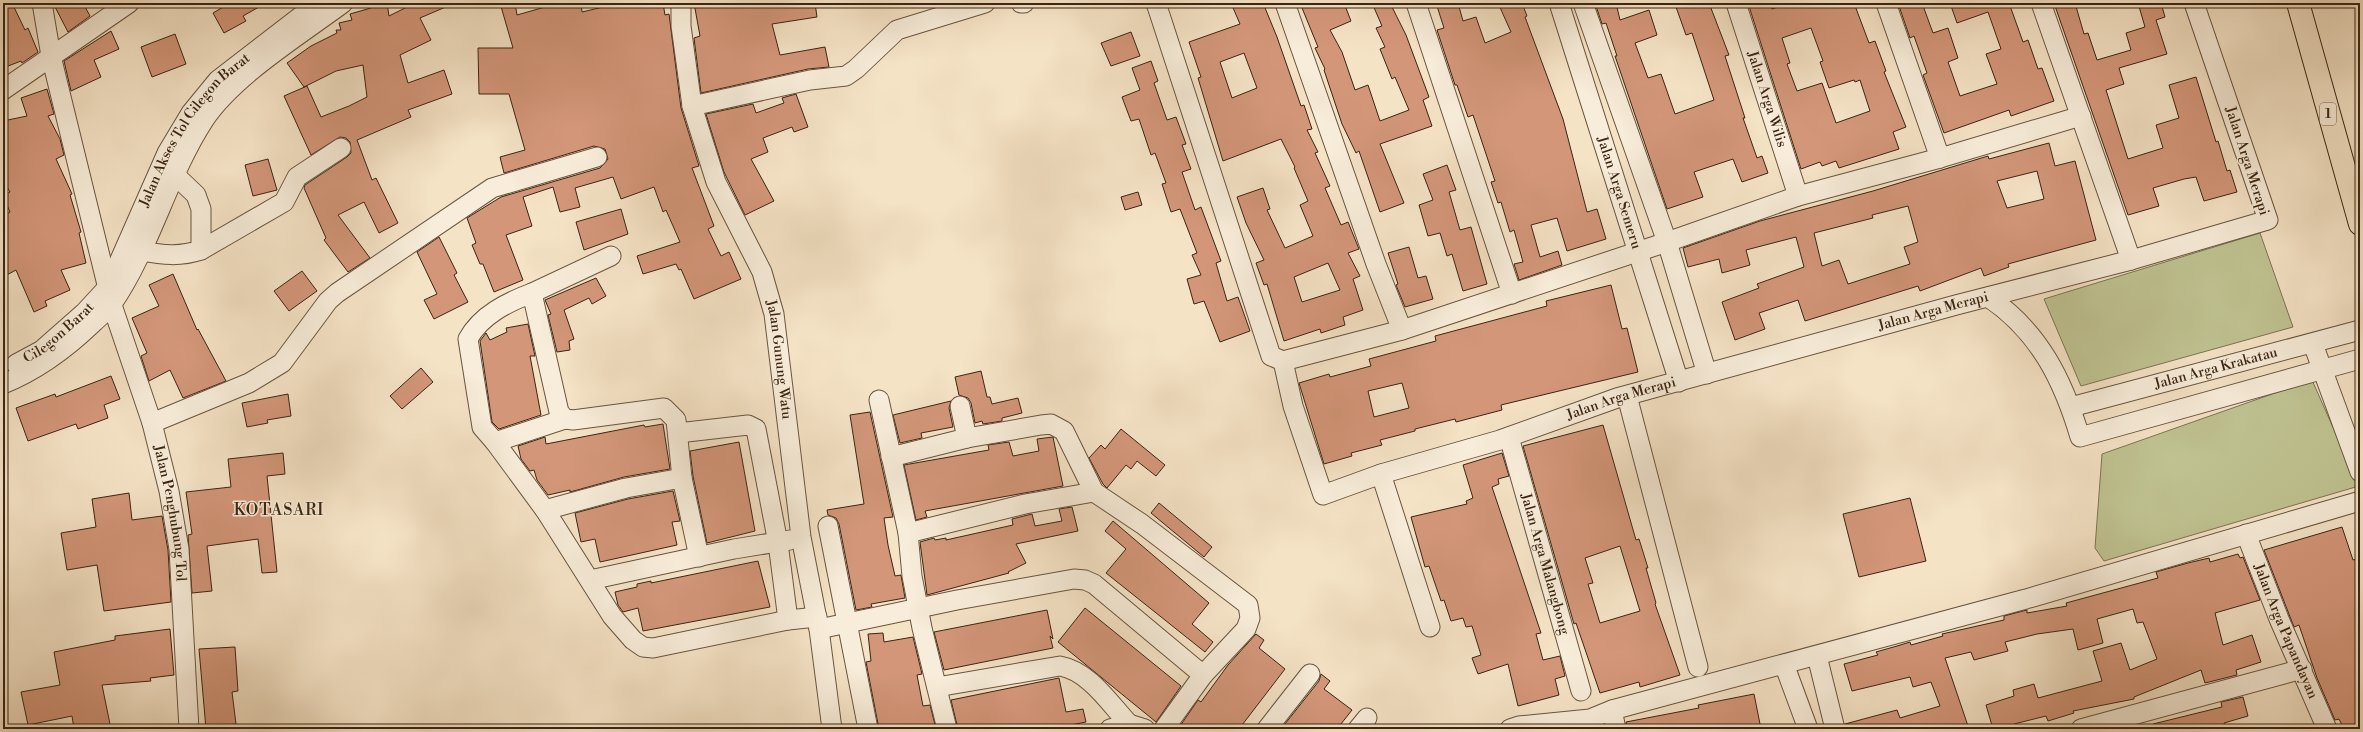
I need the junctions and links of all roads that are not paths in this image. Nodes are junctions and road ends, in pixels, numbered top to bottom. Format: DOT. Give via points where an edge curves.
graph roads {
  1 [pos="42,3"];
  2 [pos="129,3"];
  3 [pos="318,3"];
  4 [pos="343,3"];
  5 [pos="681,3"];
  6 [pos="985,3"];
  7 [pos="1156,3"];
  8 [pos="1285,3"];
  9 [pos="1416,3"];
  10 [pos="1559,3"];
  11 [pos="1583,3"];
  12 [pos="1736,3"];
  13 [pos="1886,3"];
  14 [pos="2042,3"];
  15 [pos="2194,3"];
  16 [pos="2298,3"];
  17 [pos="51,56"];
  18 [pos="3,90"];
  19 [pos="692,106"];
  20 [pos="2081,116"];
  21 [pos="341,148"];
  22 [pos="597,157"];
  23 [pos="1940,158"];
  24 [pos="176,176"];
  25 [pos="1798,196"];
  26 [pos="2360,224"];
  27 [pos="1667,242"];
  28 [pos="201,250"];
  29 [pos="141,251"];
  30 [pos="1638,251"];
  31 [pos="611,256"];
  32 [pos="2131,260"];
  33 [pos="532,293"];
  34 [pos="1512,294"];
  35 [pos="110,296"];
  36 [pos="1988,297"];
  37 [pos="1402,330"];
  38 [pos="2360,330"];
  39 [pos="2313,344"];
  40 [pos="2360,359"];
  41 [pos="1283,361"];
  42 [pos="2322,371"];
  43 [pos="3,372"];
  44 [pos="1707,374"];
  45 [pos="1680,382"];
  46 [pos="3,384"];
  47 [pos="1628,396"];
  48 [pos="879,400"];
  49 [pos="960,406"];
  50 [pos="2071,407"];
  51 [pos="566,419"];
  52 [pos="152,423"];
  53 [pos="678,433"];
  54 [pos="1509,436"];
  55 [pos="967,438"];
  56 [pos="495,442"];
  57 [pos="891,457"];
  58 [pos="2360,472"];
  59 [pos="1381,474"];
  60 [pos="682,478"];
  61 [pos="1094,492"];
  62 [pos="2360,501"];
  63 [pos="545,510"];
  64 [pos="828,526"];
  65 [pos="908,533"];
  66 [pos="2246,534"];
  67 [pos="801,538"];
  68 [pos="778,542"];
  69 [pos="699,557"];
  70 [pos="590,580"];
  71 [pos="918,610"];
  72 [pos="788,620"];
  73 [pos="818,623"];
  74 [pos="847,624"];
  75 [pos="1430,627"];
  76 [pos="1817,656"];
  77 [pos="1784,664"];
  78 [pos="1698,667"];
  79 [pos="2302,669"];
  80 [pos="1310,674"];
  81 [pos="1203,675"];
  82 [pos="937,687"];
  83 [pos="1581,691"];
  84 [pos="1612,710"];
  85 [pos="831,723"];
  86 [pos="1137,727"];
  87 [pos="189,729"];
  88 [pos="868,729"];
  89 [pos="947,729"];
  90 [pos="1110,729"];
  91 [pos="1164,729"];
  92 [pos="1267,729"];
  93 [pos="1510,729"];
  94 [pos="1616,729"];
  95 [pos="1808,729"];
  96 [pos="1836,729"];
  97 [pos="2081,729"];
  98 [pos="2327,729"];
  1 -- 17 [label="street, Jalan Penghubung Tol"];
  2 -- 17 [label="street"];
  3 -- 35 [label="street, Jalan Akses Tol Cilegon Barat" via="218,80 191,113 167,153"];
  4 -- 24 [label="street" via="235,84 205,119"];
  5 -- 19 [label="street, Jalan Gunung Watu" via="681,26"];
  6 -- 19 [label="street" via="897,30 846,76 810,80"];
  7 -- 41 [label="street" via="1271,356"];
  8 -- 37 [label="street" via="1376,264"];
  9 -- 34 [label="street"];
  10 -- 30 [label="street, Jalan Arga Semeru"];
  11 -- 27 [label="street, Jalan Arga Semeru"];
  12 -- 25 [label="street, Jalan Arga Wilis"];
  13 -- 23 [label="street"];
  14 -- 20 [label="street"];
  15 -- 32 [label="street, Jalan Arga Merapi" via="2268,220"];
  16 -- 26 [label="highway, 1"];
  17 -- 18 [label="street"];
  17 -- 35 [label="street, Jalan Penghubung Tol"];
  19 -- 67 [label="street, Jalan Gunung Watu" via="716,182 762,272 769,293"];
  20 -- 23 [label="street"];
  20 -- 32 [label="street"];
  21 -- 28 [label="street" via="297,177 284,202"];
  22 -- 52 [label="street" via="492,188 480,195 337,293 328,301 282,364 249,383"];
  23 -- 25 [label="street"];
  24 -- 28 [label="street" via="196,195 201,209"];
  24 -- 29 [label="street"];
  25 -- 27 [label="street"];
  27 -- 30 [label="street"];
  27 -- 44 [label="street, Jalan Arga Semeru"];
  28 -- 29 [label="street" via="166,256"];
  29 -- 35 [label="street"];
  30 -- 34 [label="street"];
  30 -- 45 [label="street, Jalan Arga Semeru"];
  31 -- 33 [label="street"];
  32 -- 36 [label="street, Jalan Arga Merapi"];
  33 -- 51 [label="street" via="559,412"];
  33 -- 56 [label="street" via="498,309 472,332 468,339 482,427"];
  34 -- 37 [label="street"];
  35 -- 43 [label="street, Cilegon Barat" via="84,313 42,350"];
  35 -- 46 [label="street" via="80,336 48,361"];
  35 -- 52 [label="street, Jalan Penghubung Tol"];
  36 -- 44 [label="street, Jalan Arga Merapi"];
  36 -- 50 [label="street" via="2009,312 2032,337 2052,365"];
  37 -- 41 [label="street"];
  38 -- 39 [label="street, Jalan Arga Krakatau"];
  39 -- 42 [label="street"];
  39 -- 50 [label="street, Jalan Arga Krakatau"];
  40 -- 42 [label="street, Jalan Arga Krakatau"];
  41 -- 59 [label="street, Jalan Arga Merapi" via="1293,406 1323,495"];
  42 -- 50 [label="street, Jalan Arga Krakatau" via="2080,437"];
  42 -- 58 [label="street"];
  44 -- 45 [label="street, Jalan Arga Merapi"];
  45 -- 47 [label="street, Jalan Arga Merapi"];
  47 -- 54 [label="street, Jalan Arga Merapi"];
  47 -- 78 [label="street"];
  48 -- 57 [label="street"];
  49 -- 55 [label="street"];
  51 -- 53 [label="street" via="664,408 676,420"];
  51 -- 56 [label="street"];
  52 -- 87 [label="street, Jalan Penghubung Tol" via="169,490 179,550"];
  53 -- 60 [label="street"];
  53 -- 68 [label="street" via="748,425 754,427"];
  54 -- 59 [label="street, Jalan Arga Merapi"];
  54 -- 83 [label="street, Jalan Arga Malangbong"];
  55 -- 57 [label="street"];
  55 -- 61 [label="street" via="1041,425 1058,426 1064,430"];
  56 -- 63 [label="street"];
  57 -- 65 [label="street"];
  59 -- 75 [label="street"];
  60 -- 63 [label="street" via="626,488"];
  60 -- 69 [label="street"];
  61 -- 65 [label="street" via="1025,504"];
  61 -- 81 [label="street" via="1142,524 1248,605 1249,624"];
  62 -- 66 [label="street"];
  63 -- 70 [label="street"];
  64 -- 74 [label="street"];
  65 -- 71 [label="street"];
  66 -- 76 [label="street" via="2026,599"];
  66 -- 79 [label="street, Jalan Arga Papandayan" via="2279,620"];
  67 -- 68 [label="street"];
  67 -- 73 [label="street, Jalan Gunung Watu"];
  68 -- 69 [label="street"];
  68 -- 72 [label="street"];
  69 -- 70 [label="street"];
  70 -- 72 [label="street" via="612,616 633,640 643,647 653,648"];
  71 -- 74 [label="street"];
  71 -- 81 [label="street" via="972,597 1074,579 1085,580 1094,584"];
  71 -- 82 [label="street"];
  72 -- 73 [label="street"];
  73 -- 74 [label="street"];
  73 -- 85 [label="street, Jalan Gunung Watu"];
  74 -- 88 [label="street"];
  76 -- 77 [label="street"];
  76 -- 96 [label="street"];
  77 -- 84 [label="street"];
  77 -- 95 [label="street"];
  79 -- 97 [label="street"];
  79 -- 98 [label="street, Jalan Arga Papandayan"];
  80 -- 92 [label="street"];
  81 -- 91 [label="street"];
  82 -- 86 [label="street" via="1060,666 1068,668 1088,681"];
  82 -- 89 [label="street"];
  84 -- 93 [label="street" via="1590,719"];
  84 -- 94 [label="street"];
  86 -- 90 [label="street"];
}
